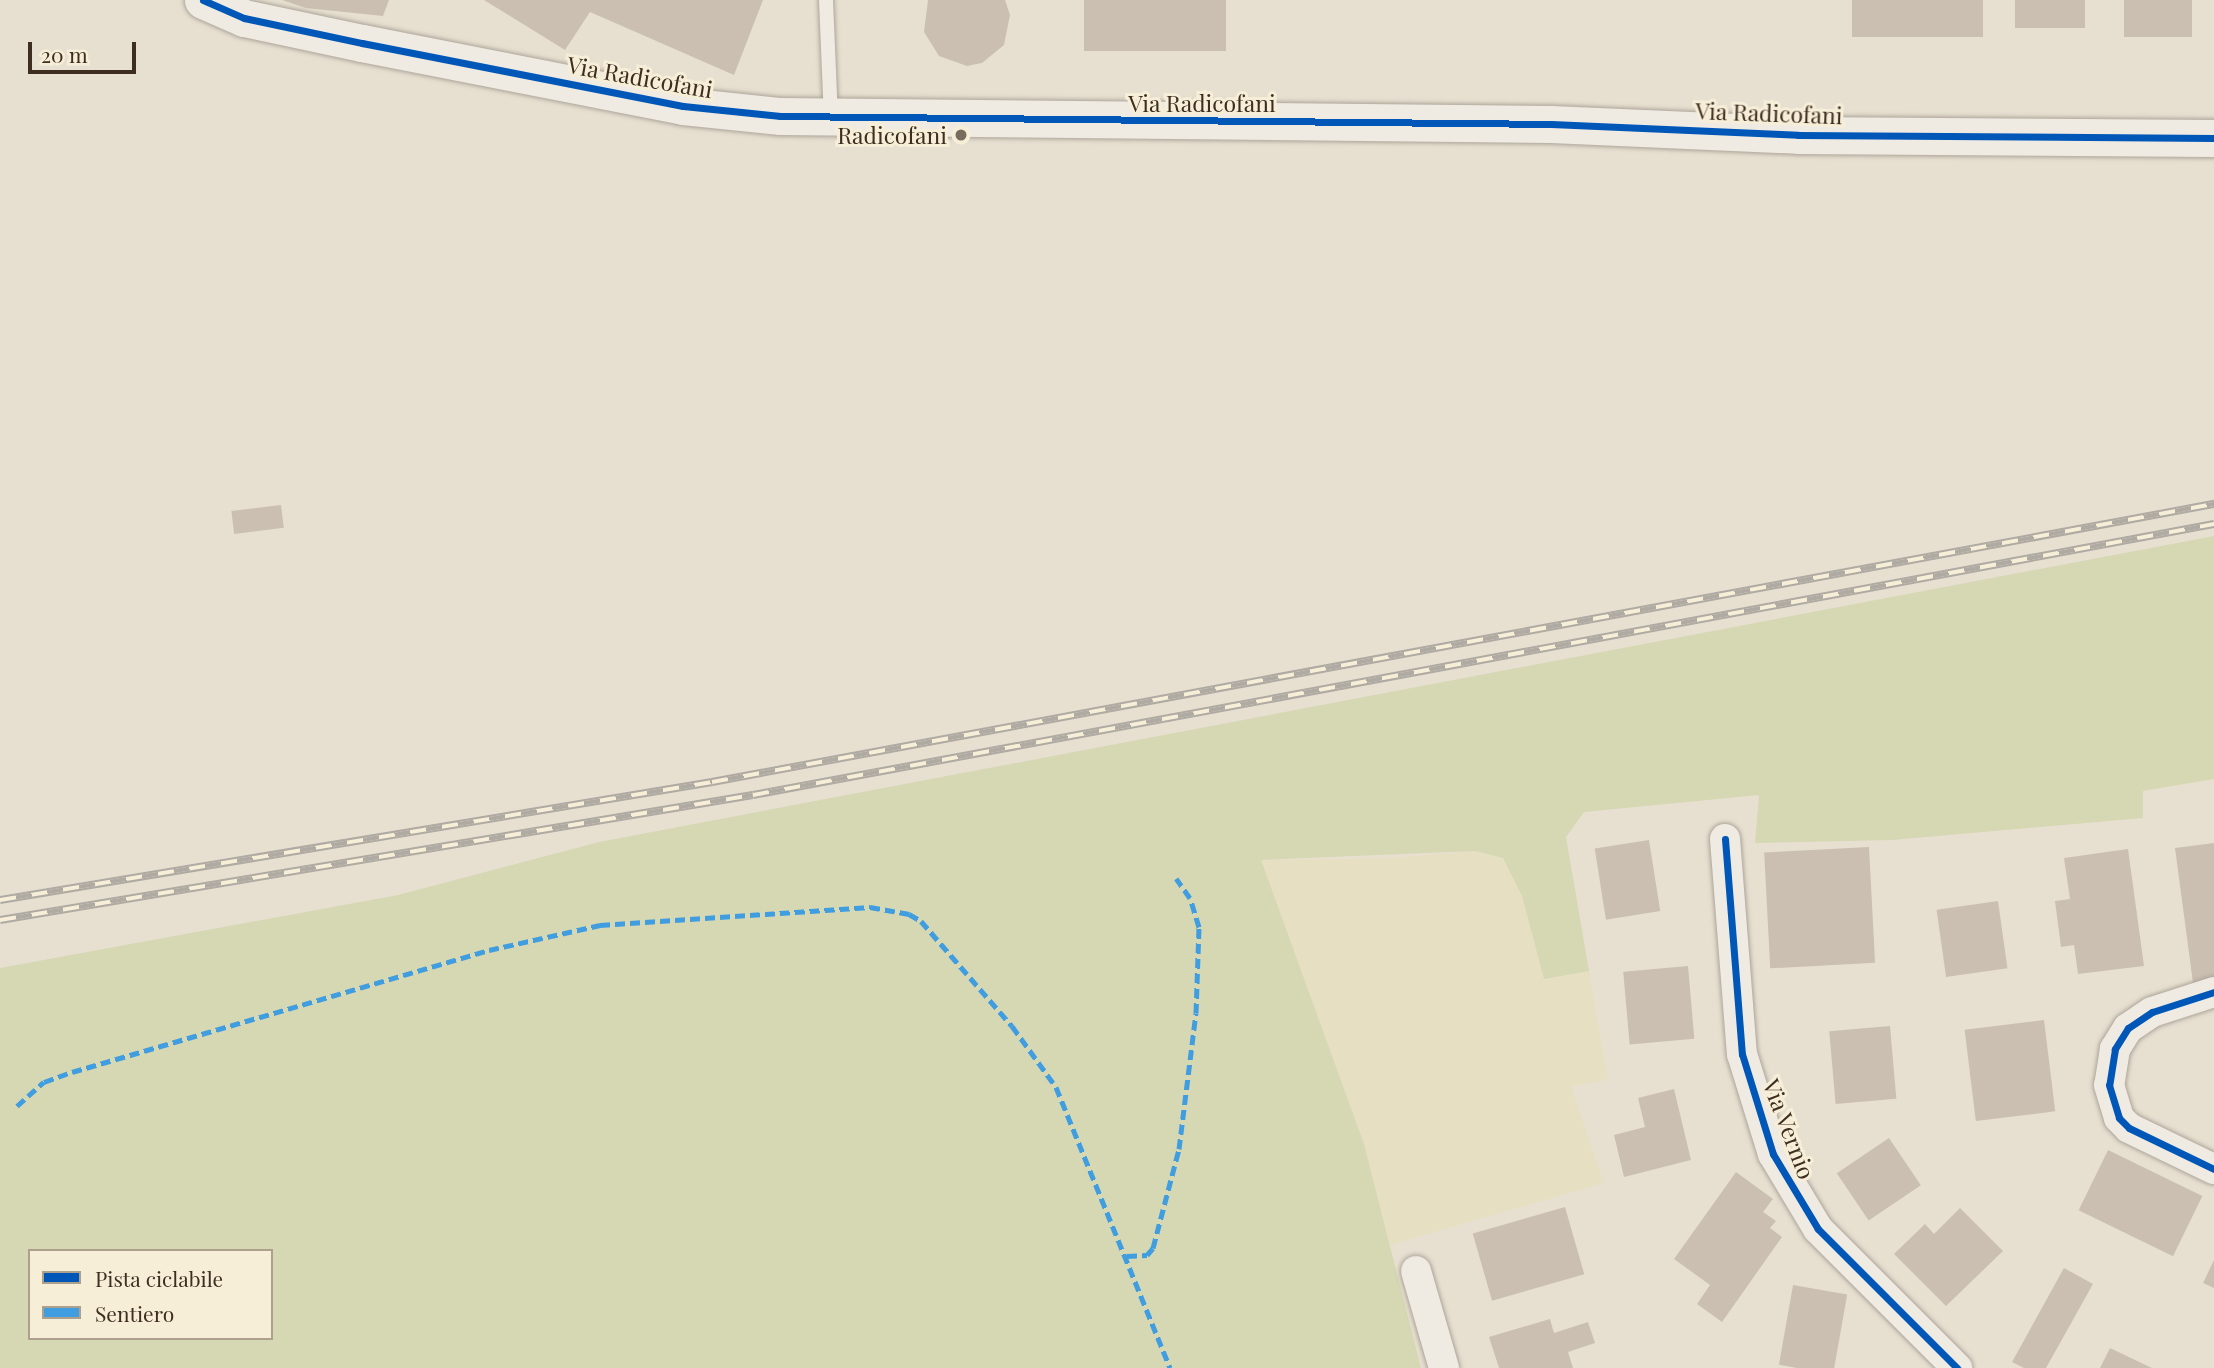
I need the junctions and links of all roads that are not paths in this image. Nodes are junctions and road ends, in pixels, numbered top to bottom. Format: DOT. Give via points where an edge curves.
graph roads {
  1 [pos="203,0"];
  2 [pos="826,0"];
  3 [pos="260,11"];
  4 [pos="831,120"];
  5 [pos="2214,138"];
  6 [pos="1725,839"];
  7 [pos="2214,992"];
  8 [pos="2214,1169"];
  9 [pos="1416,1271"];
  10 [pos="1444,1368"];
  11 [pos="1957,1368"];
  1 -- 3 [label="street, Via Radicofani" via="244,18"];
  2 -- 4 [label="lane"];
  3 -- 4 [label="street, Via Radicofani" via="683,106"];
  4 -- 5 [label="street, Via Radicofani" via="1551,124 1798,135"];
  6 -- 11 [label="street, Via Vernio" via="1742,1054 1773,1154 1818,1229"];
  7 -- 8 [label="street" via="2152,1012 2129,1028 2115,1049 2109,1085 2119,1118 2129,1128"];
  9 -- 10 [label="street"];
}
